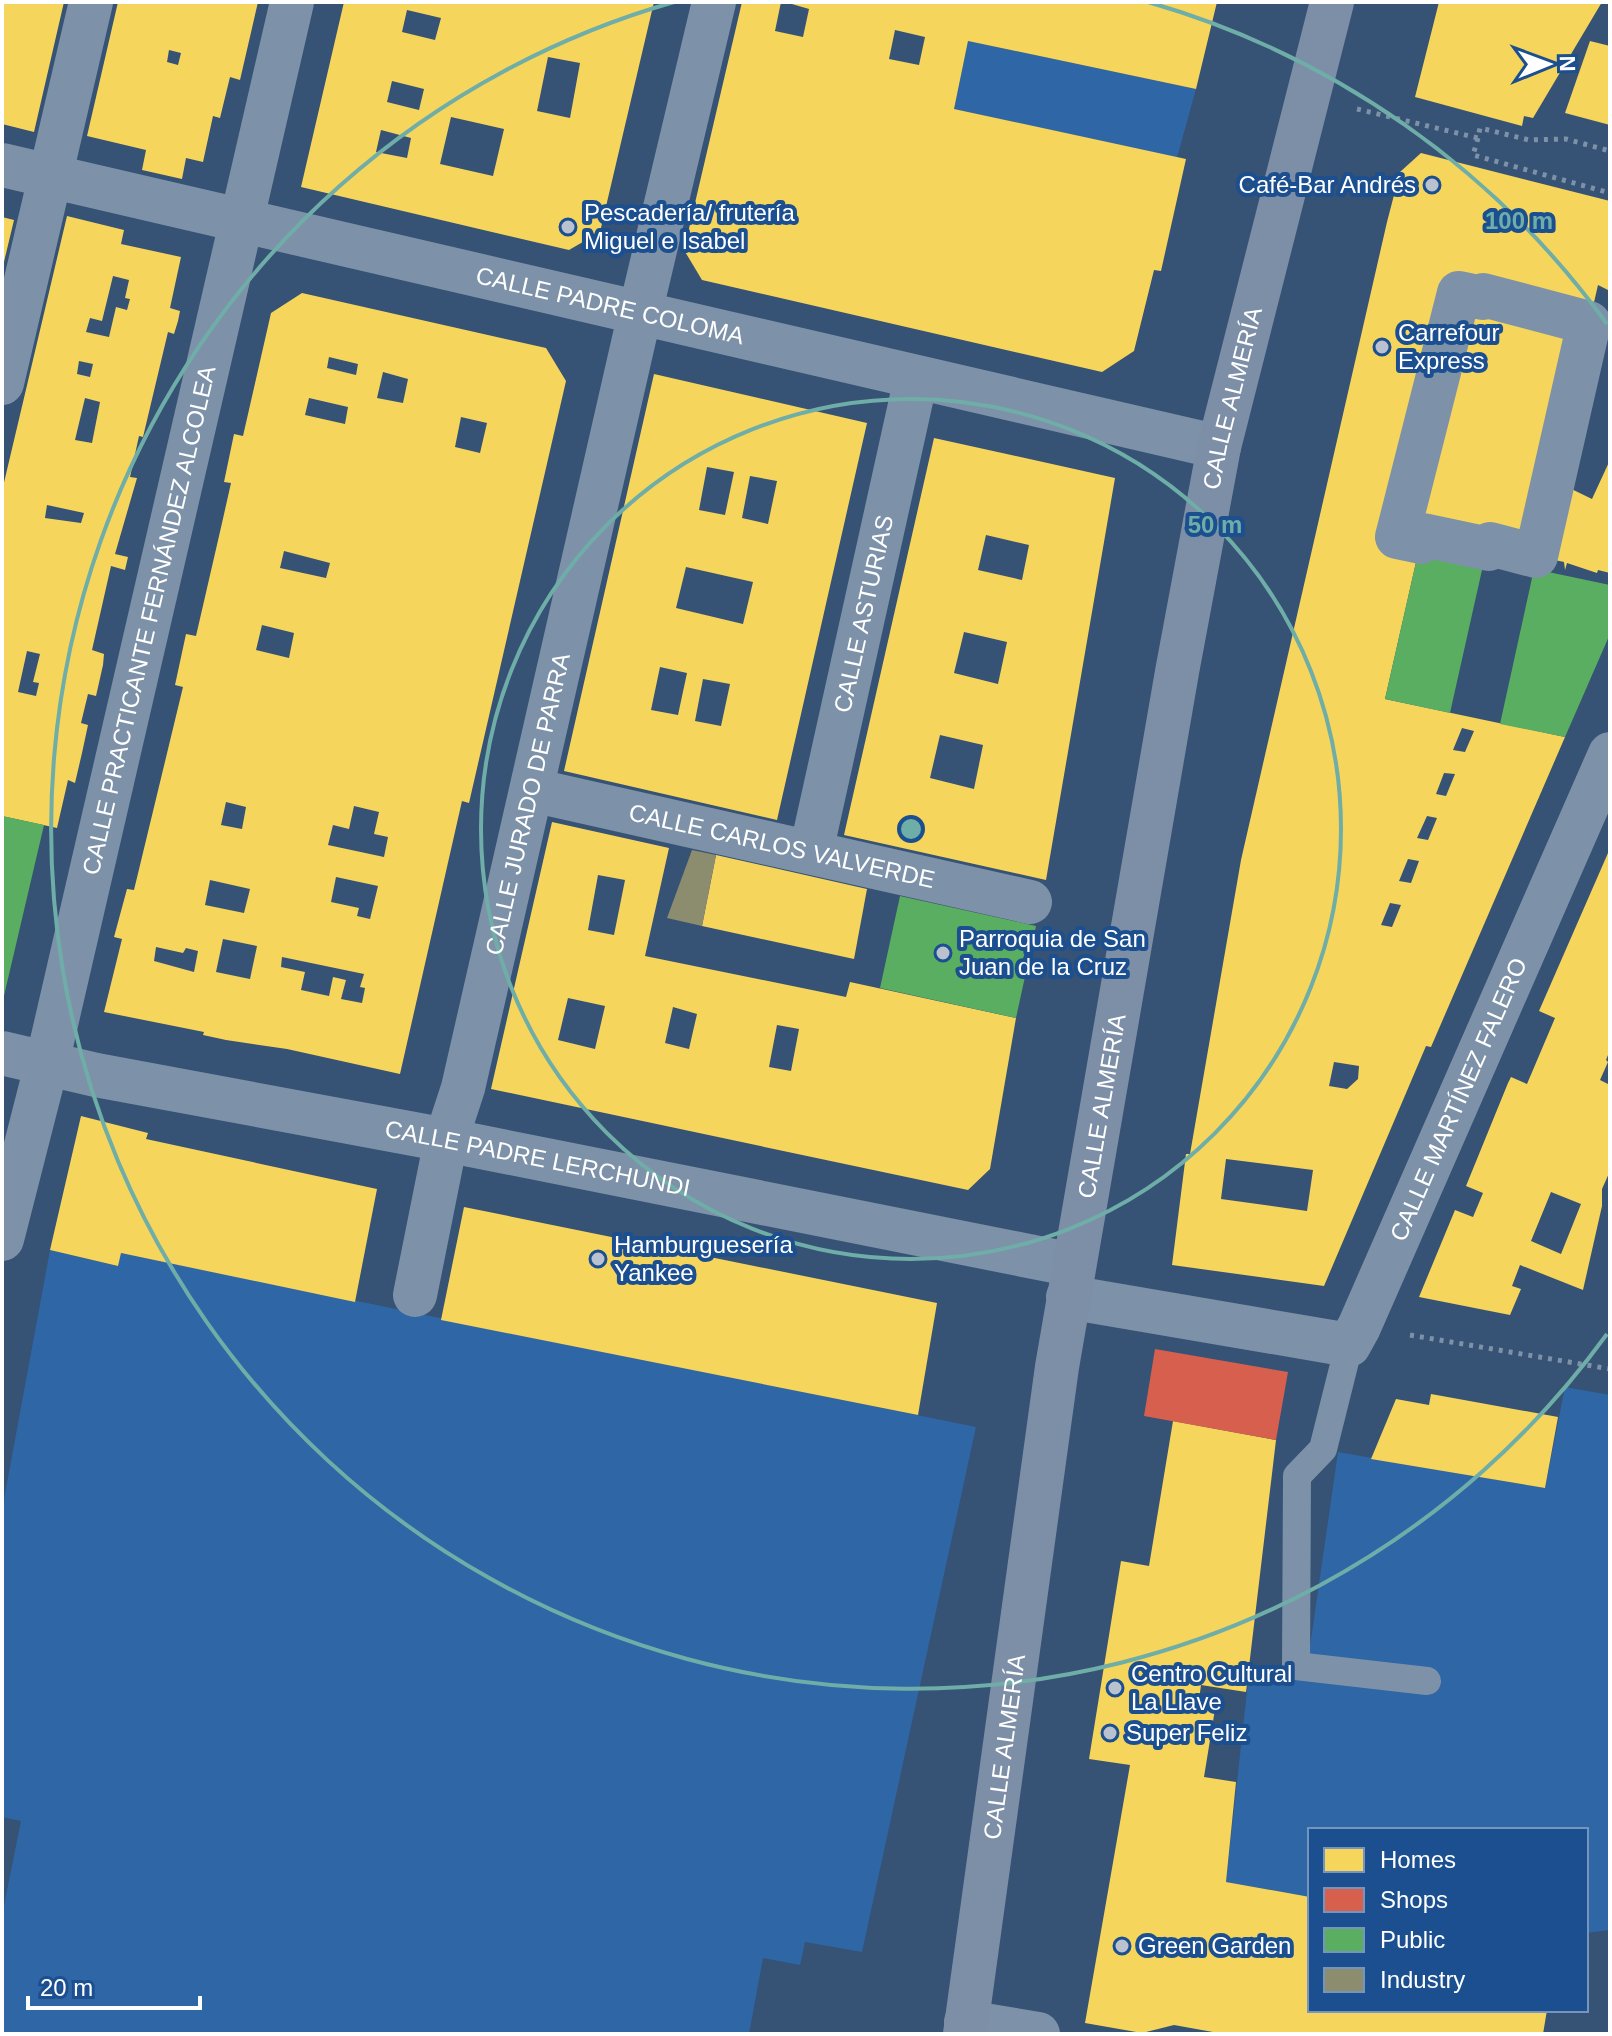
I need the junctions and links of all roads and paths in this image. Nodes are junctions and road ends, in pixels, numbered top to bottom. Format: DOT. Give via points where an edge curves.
graph roads {
  1 [pos="91,2"];
  2 [pos="292,2"];
  3 [pos="714,2"];
  4 [pos="1332,2"];
  5 [pos="1308,97"];
  6 [pos="1478,138"];
  7 [pos="1610,151"];
  8 [pos="2,165"];
  9 [pos="50,176"];
  10 [pos="1610,193"];
  11 [pos="240,220"];
  12 [pos="640,313"];
  13 [pos="1589,323"];
  14 [pos="916,378"];
  15 [pos="2,383"];
  16 [pos="1219,447"];
  17 [pos="1610,754"];
  18 [pos="532,790"];
  19 [pos="811,852"];
  20 [pos="1030,902"];
  21 [pos="2,1053"];
  22 [pos="47,1063"];
  23 [pos="446,1140"];
  24 [pos="2,1239"];
  25 [pos="1071,1281"];
  26 [pos="415,1295"];
  27 [pos="1396,1333"];
  28 [pos="1349,1345"];
  29 [pos="1610,1369"];
  30 [pos="1427,1681"];
  31 [pos="966,2028"];
  32 [pos="1038,2034"];
  1 -- 9 [label="street"];
  2 -- 11 [label="street, CALLE PRACTICANTE FERNÁNDEZ ALCOLEA"];
  3 -- 12 [label="street, CALLE JURADO DE PARRA"];
  4 -- 5 [label="main road, CALLE ALMERÍA"];
  5 -- 6 [label="path"];
  5 -- 16 [label="main road, CALLE ALMERÍA"];
  6 -- 7 [label="path" via="1480,128 1529,140 1566,139"];
  6 -- 10 [label="path" via="1473,155"];
  8 -- 9 [label="street, CALLE PADRE COLOMA"];
  9 -- 11 [label="street, CALLE PADRE COLOMA"];
  9 -- 15 [label="street"];
  11 -- 12 [label="street, CALLE PADRE COLOMA"];
  11 -- 22 [label="street, CALLE PRACTICANTE FERNÁNDEZ ALCOLEA"];
  12 -- 14 [label="street, CALLE PADRE COLOMA"];
  12 -- 18 [label="street, CALLE JURADO DE PARRA"];
  13 -- 13 [label="street" via="1536,556 1490,544 1489,549 1423,535 1421,542 1397,537 1459,293"];
  14 -- 16 [label="street, CALLE PADRE COLOMA"];
  14 -- 19 [label="street, CALLE ASTURIAS"];
  16 -- 25 [label="main road, CALLE ALMERÍA"];
  17 -- 28 [label="street, CALLE MARTÍNEZ FALERO"];
  18 -- 19 [label="street, CALLE CARLOS VALVERDE"];
  18 -- 23 [label="street, CALLE JURADO DE PARRA" via="463,1088"];
  19 -- 20 [label="street, CALLE CARLOS VALVERDE"];
  21 -- 22 [label="street, CALLE PADRE LERCHUNDI"];
  22 -- 23 [label="street, CALLE PADRE LERCHUNDI"];
  22 -- 24 [label="street, CALLE PRACTICANTE FERNÁNDEZ ALCOLEA"];
  23 -- 25 [label="street, CALLE PADRE LERCHUNDI"];
  23 -- 26 [label="street, CALLE JURADO DE PARRA"];
  25 -- 28 [label="street, CALLE PADRE LERCHUNDI"];
  25 -- 31 [label="main road, CALLE ALMERÍA"];
  27 -- 29 [label="path"];
  28 -- 30 [label="lane, CALLE MARTÍNEZ FALERO" via="1323,1449 1297,1476 1296,1666"];
  31 -- 32 [label="street"];
}
